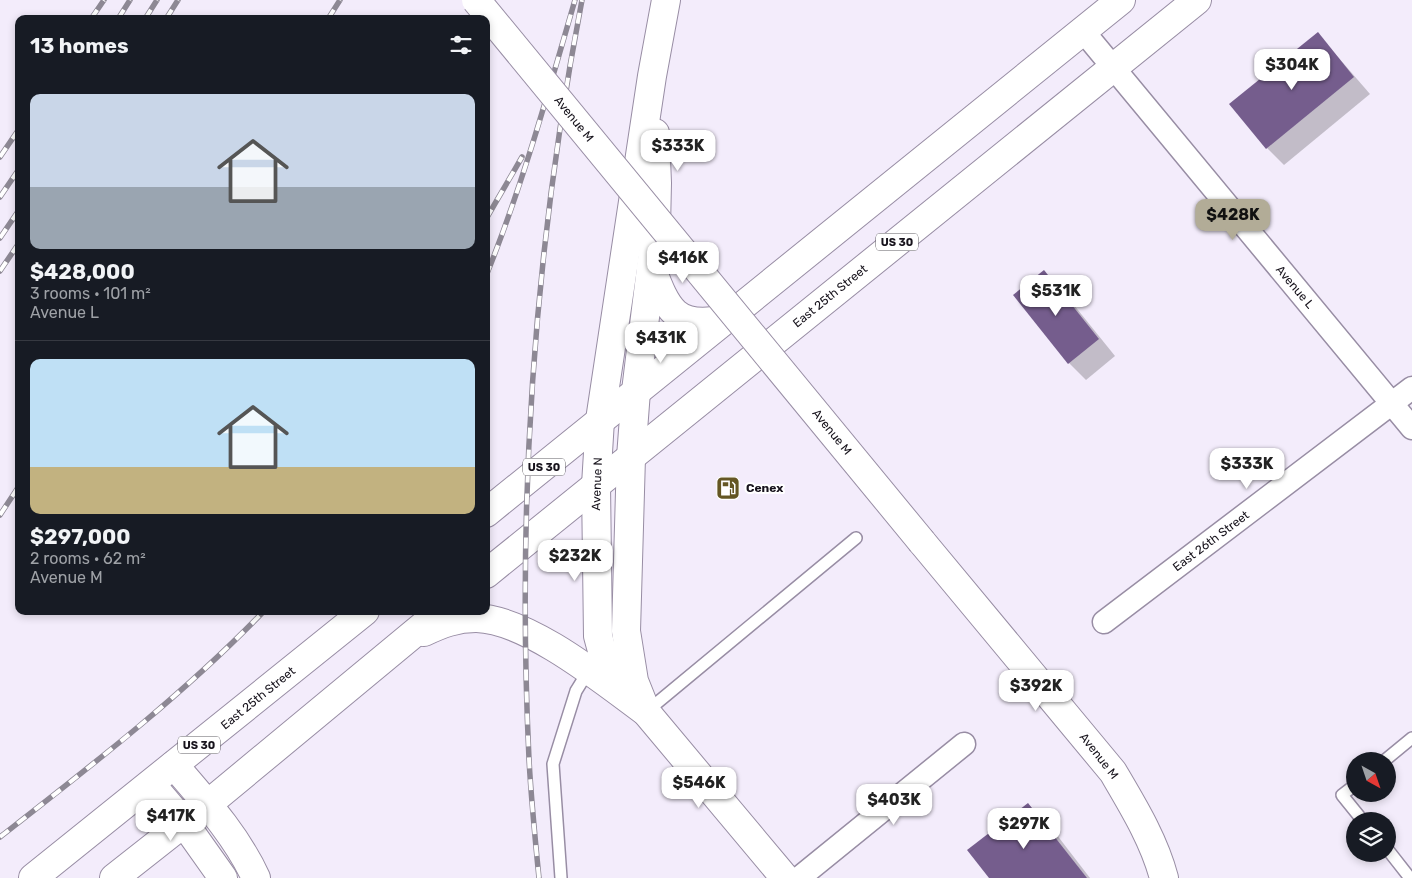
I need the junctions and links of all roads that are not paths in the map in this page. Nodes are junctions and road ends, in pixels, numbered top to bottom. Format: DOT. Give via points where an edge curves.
graph roads {
  1 [pos="476,0"];
  2 [pos="666,0"];
  3 [pos="1121,0"];
  4 [pos="1197,0"];
  5 [pos="488,15"];
  6 [pos="490,17"];
  7 [pos="1082,31"];
  8 [pos="1113,68"];
  9 [pos="652,76"];
  10 [pos="651,267"];
  11 [pos="725,319"];
  12 [pos="1412,388"];
  13 [pos="636,391"];
  14 [pos="1392,404"];
  15 [pos="600,420"];
  16 [pos="1412,428"];
  17 [pos="631,457"];
  18 [pos="596,485"];
  19 [pos="490,510"];
  20 [pos="856,538"];
  21 [pos="490,571"];
  22 [pos="360,615"];
  23 [pos="436,615"];
  24 [pos="1104,622"];
  25 [pos="407,640"];
  26 [pos="589,670"];
  27 [pos="646,712"];
  28 [pos="1412,738"];
  29 [pos="964,744"];
  30 [pos="1395,752"];
  31 [pos="174,765"];
  32 [pos="151,784"];
  33 [pos="1347,802"];
  34 [pos="208,804"];
  35 [pos="1356,812"];
  36 [pos="184,823"];
  37 [pos="1396,860"];
  38 [pos="33,878"];
  39 [pos="114,878"];
  40 [pos="223,878"];
  41 [pos="256,878"];
  42 [pos="561,878"];
  43 [pos="785,878"];
  44 [pos="799,878"];
  45 [pos="1164,878"];
  46 [pos="1410,878"];
  1 -- 5 [label="main road, Avenue M, bridge"];
  2 -- 9 [label="main road"];
  3 -- 7 [label="main road, US 30"];
  4 -- 8 [label="main road, East 25th Street / US 30"];
  6 -- 45 [label="main road, Avenue M, bridge" via="1113,772 1154,848"];
  7 -- 8 [label="street, Avenue L"];
  7 -- 11 [label="main road, US 30"];
  8 -- 14 [label="street, Avenue L"];
  8 -- 17 [label="main road, East 25th Street / US 30"];
  9 -- 10 [label="main road, Avenue N" via="657,184"];
  9 -- 15 [label="main road, Avenue N"];
  10 -- 11 [label="main road" via="666,303 678,315 690,322 703,324"];
  10 -- 13 [label="main road, Avenue N"];
  11 -- 13 [label="main road, US 30"];
  12 -- 14 [label="street, East 26th Street"];
  13 -- 15 [label="main road, US 30"];
  13 -- 17 [label="main road, Avenue N"];
  14 -- 16 [label="street, Avenue L"];
  14 -- 24 [label="street, East 26th Street"];
  15 -- 18 [label="main road, Avenue N"];
  15 -- 19 [label="main road, US 30"];
  17 -- 18 [label="main road, East 25th Street / US 30"];
  17 -- 27 [label="main road, Avenue N" via="626,631 634,681"];
  18 -- 21 [label="main road, East 25th Street / US 30"];
  18 -- 27 [label="main road, Avenue N" via="598,636 611,677"];
  20 -- 27 [label="lane"];
  22 -- 31 [label="main road, East 25th Street / US 30"];
  23 -- 25 [label="main road"];
  25 -- 26 [label="main road" via="450,620 477,618 526,632"];
  25 -- 34 [label="main road"];
  26 -- 27 [label="main road"];
  26 -- 42 [label="lane" via="576,691 554,764"];
  27 -- 43 [label="main road, Avenue N"];
  28 -- 30 [label="lane"];
  29 -- 44 [label="street"];
  31 -- 32 [label="main road, East 25th Street / US 30"];
  31 -- 34 [label="main road"];
  32 -- 36 [label="main road"];
  32 -- 38 [label="main road, East 25th Street / US 30"];
  33 -- 35 [label="lane"];
  34 -- 36 [label="main road"];
  34 -- 41 [label="main road"];
  36 -- 39 [label="main road"];
  36 -- 40 [label="main road"];
  37 -- 46 [label="lane"];
}
